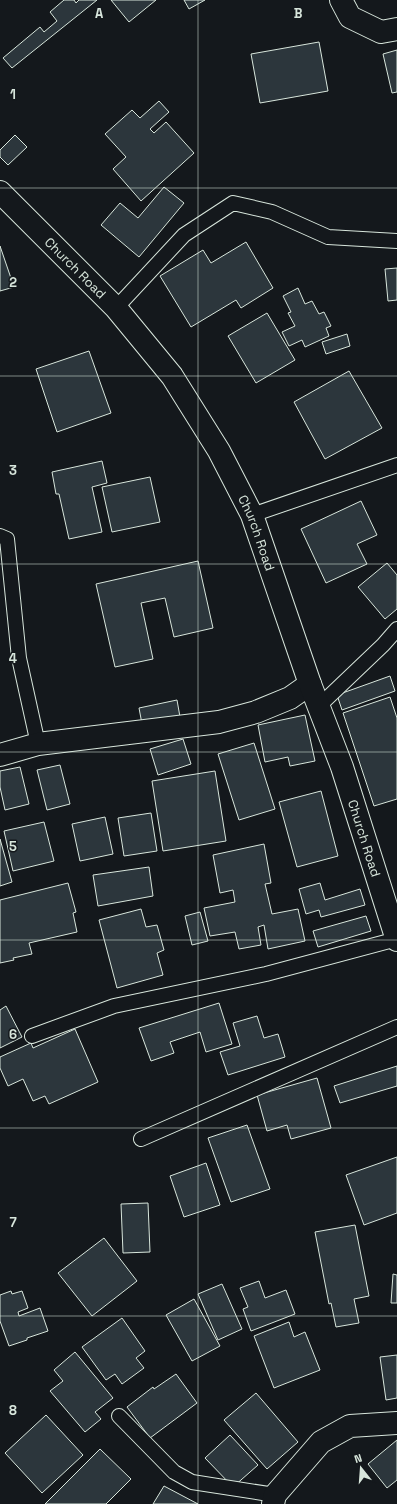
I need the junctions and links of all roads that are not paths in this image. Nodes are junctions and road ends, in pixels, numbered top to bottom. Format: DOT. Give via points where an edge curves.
graph roads {
  1 [pos="341,0"];
  2 [pos="397,29"];
  3 [pos="0,192"];
  4 [pos="397,241"];
  5 [pos="116,308"];
  6 [pos="397,465"];
  7 [pos="252,515"];
  8 [pos="0,536"];
  9 [pos="397,629"];
  10 [pos="310,684"];
  11 [pos="319,706"];
  12 [pos="38,744"];
  13 [pos="0,755"];
  14 [pos="393,912"];
  15 [pos="397,940"];
  16 [pos="397,1027"];
  17 [pos="32,1036"];
  18 [pos="141,1139"];
  19 [pos="119,1416"];
  20 [pos="397,1423"];
  21 [pos="274,1500"];
  1 -- 2 [label="street" via="350,17 381,32"];
  3 -- 5 [label="street, Church Road"];
  4 -- 5 [label="lane" via="328,237 272,212 233,203 184,235"];
  5 -- 7 [label="street, Church Road" via="172,376 219,451"];
  6 -- 7 [label="lane"];
  7 -- 10 [label="street, Church Road"];
  8 -- 12 [label="lane" via="6,539 19,658"];
  9 -- 11 [label="lane" via="384,646"];
  10 -- 11 [label="street, Church Road"];
  10 -- 12 [label="street" via="290,698 256,712 219,722"];
  11 -- 14 [label="street, Church Road"];
  12 -- 13 [label="street"];
  14 -- 15 [label="street, Church Road"];
  15 -- 17 [label="lane" via="266,974 114,1006"];
  16 -- 18 [label="lane"];
  19 -- 21 [label="lane" via="174,1472 192,1482"];
  20 -- 21 [label="street" via="350,1426 321,1442"];
}
